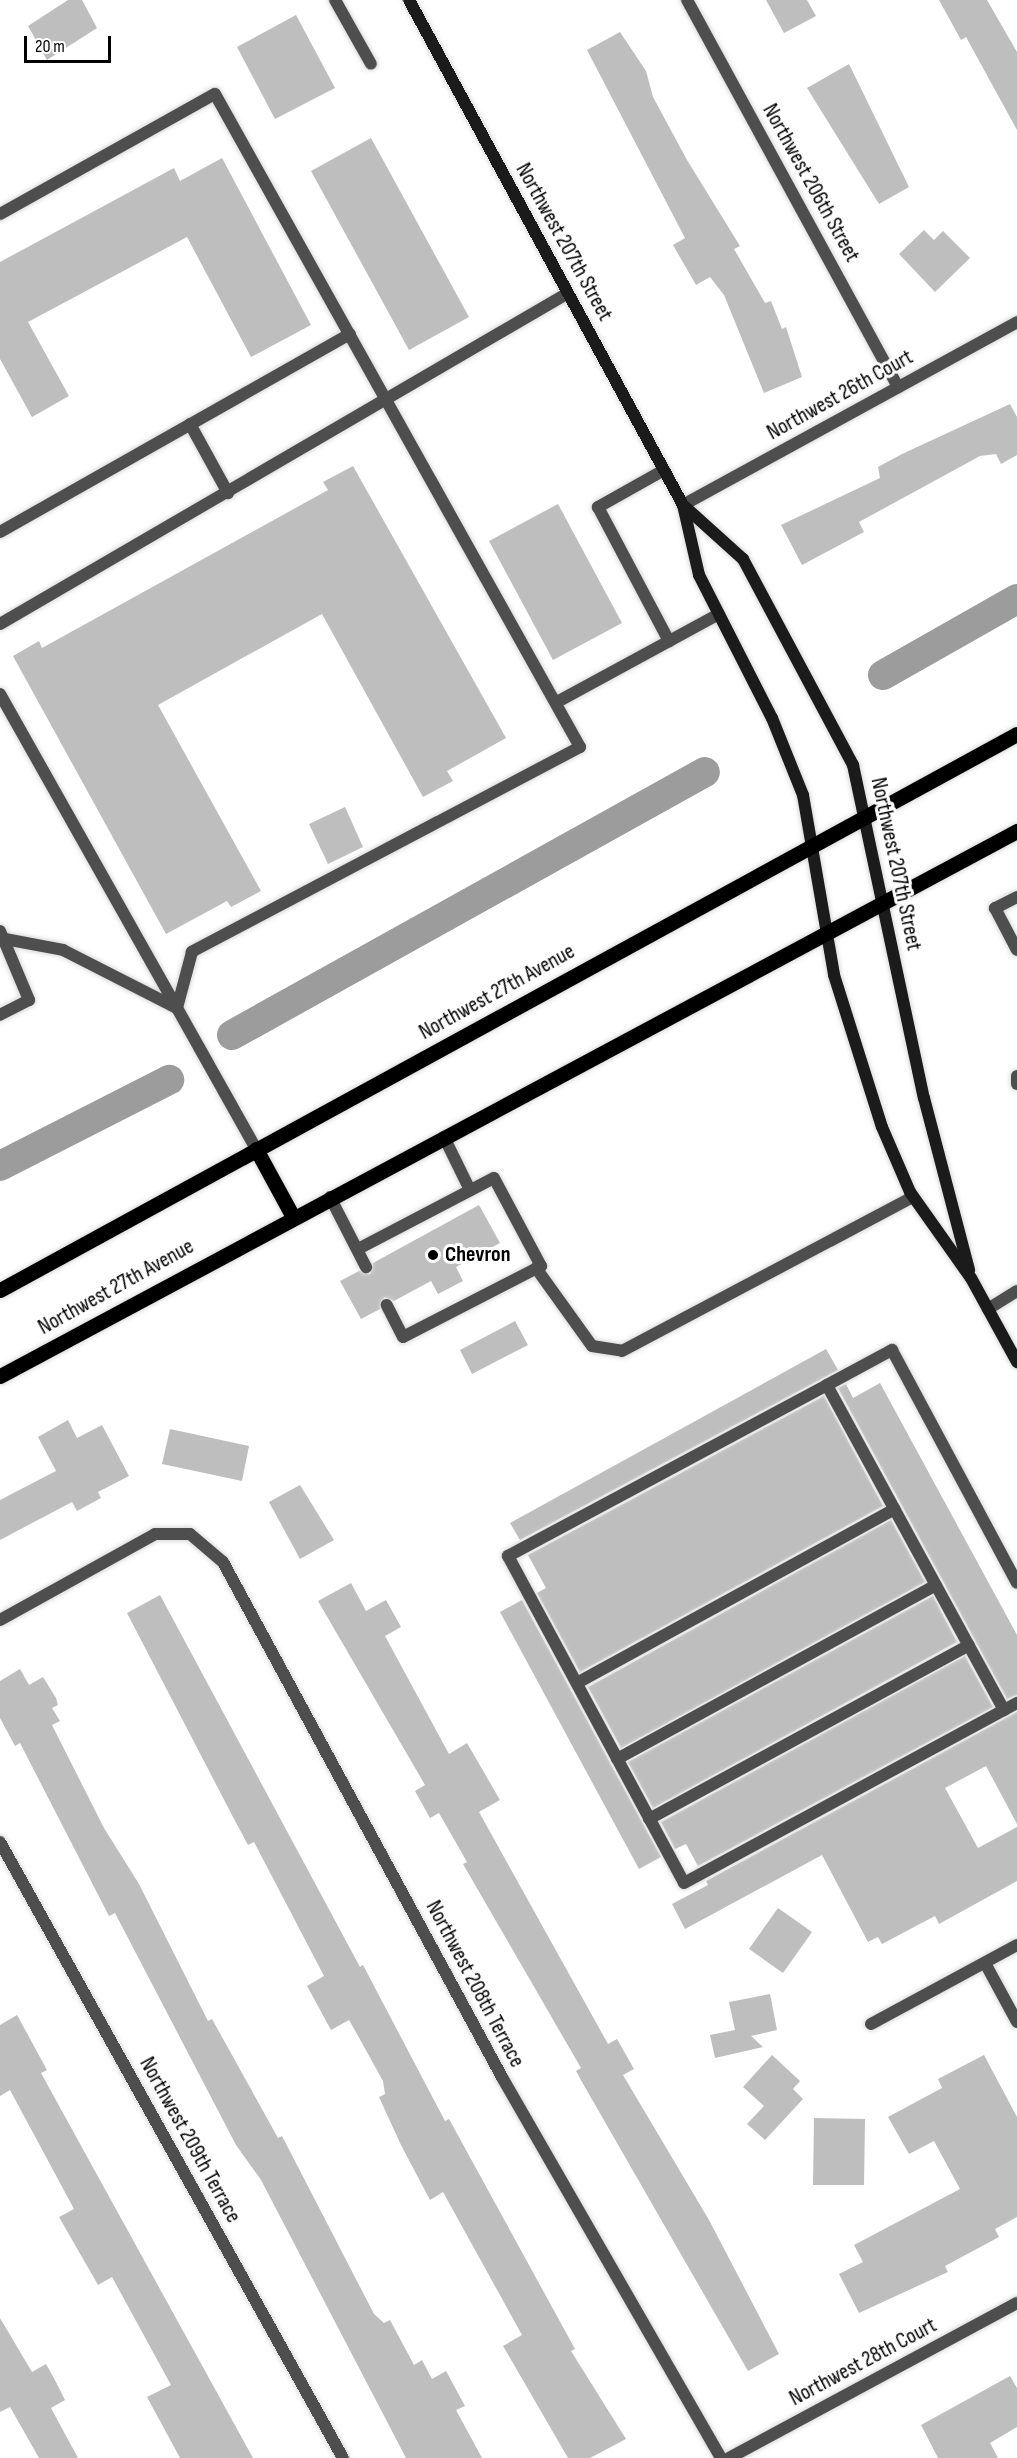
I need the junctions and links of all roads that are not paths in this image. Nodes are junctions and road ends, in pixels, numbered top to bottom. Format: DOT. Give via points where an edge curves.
graph roads {
  1 [pos="335,0"];
  2 [pos="409,0"];
  3 [pos="687,0"];
  4 [pos="370,64"];
  5 [pos="0,214"];
  6 [pos="568,293"];
  7 [pos="1017,322"];
  8 [pos="350,334"];
  9 [pos="898,387"];
  10 [pos="388,401"];
  11 [pos="190,424"];
  12 [pos="664,470"];
  13 [pos="228,493"];
  14 [pos="683,505"];
  15 [pos="0,532"];
  16 [pos="719,614"];
  17 [pos="0,624"];
  18 [pos="669,641"];
  19 [pos="0,694"];
  20 [pos="557,702"];
  21 [pos="1017,734"];
  22 [pos="865,817"];
  23 [pos="1017,831"];
  24 [pos="813,845"];
  25 [pos="1017,897"];
  26 [pos="883,903"];
  27 [pos="827,933"];
  28 [pos="2,935"];
  29 [pos="1017,950"];
  30 [pos="177,1008"];
  31 [pos="0,1015"];
  32 [pos="1017,1076"];
  33 [pos="1017,1083"];
  34 [pos="444,1137"];
  35 [pos="256,1149"];
  36 [pos="470,1190"];
  37 [pos="330,1197"];
  38 [pos="913,1197"];
  39 [pos="292,1217"];
  40 [pos="358,1249"];
  41 [pos="366,1267"];
  42 [pos="536,1268"];
  43 [pos="971,1278"];
  44 [pos="0,1290"];
  45 [pos="1017,1291"];
  46 [pos="387,1305"];
  47 [pos="988,1309"];
  48 [pos="1017,1362"];
  49 [pos="0,1376"];
  50 [pos="827,1385"];
  51 [pos="895,1509"];
  52 [pos="1017,1583"];
  53 [pos="936,1585"];
  54 [pos="0,1620"];
  55 [pos="969,1645"];
  56 [pos="577,1683"];
  57 [pos="1017,1703"];
  58 [pos="1004,1710"];
  59 [pos="618,1759"];
  60 [pos="650,1819"];
  61 [pos="0,1842"];
  62 [pos="1017,1945"];
  63 [pos="985,1963"];
  64 [pos="1017,2022"];
  65 [pos="872,2024"];
  66 [pos="1017,2303"];
  67 [pos="344,2458"];
  68 [pos="721,2458"];
  69 [pos="729,2458"];
  1 -- 4 [label="street"];
  2 -- 6 [label="street, Northwest 207th Street"];
  3 -- 9 [label="street, Northwest 206th Street"];
  5 -- 8 [label="street" via="215,94"];
  6 -- 10 [label="street"];
  6 -- 12 [label="street, Northwest 207th Street"];
  7 -- 9 [label="street, Northwest 26th Court"];
  8 -- 10 [label="street"];
  8 -- 11 [label="street"];
  9 -- 14 [label="street, Northwest 26th Court"];
  10 -- 13 [label="street"];
  10 -- 20 [label="street"];
  11 -- 13 [label="street"];
  11 -- 15 [label="street"];
  12 -- 14 [label="street, Northwest 207th Street"];
  12 -- 18 [label="street" via="598,507"];
  13 -- 17 [label="street"];
  14 -- 16 [label="street, Northwest 207th Street" via="699,575"];
  14 -- 22 [label="street, Northwest 207th Street" via="743,559 853,765"];
  16 -- 18 [label="street"];
  16 -- 24 [label="street, Northwest 207th Street" via="803,795"];
  18 -- 20 [label="street"];
  19 -- 30 [label="street"];
  20 -- 30 [label="street" via="580,747 192,952"];
  21 -- 22 [label="main road, Northwest 27th Avenue"];
  22 -- 24 [label="main road, Northwest 27th Avenue"];
  22 -- 26 [label="street, Northwest 207th Street"];
  23 -- 26 [label="main road, Northwest 27th Avenue"];
  24 -- 27 [label="street, Northwest 207th Street"];
  24 -- 35 [label="main road, Northwest 27th Avenue"];
  25 -- 29 [label="street" via="995,908"];
  26 -- 27 [label="main road, Northwest 27th Avenue"];
  26 -- 43 [label="street, Northwest 207th Street"];
  27 -- 34 [label="main road, Northwest 27th Avenue"];
  27 -- 38 [label="street, Northwest 207th Street" via="856,1047"];
  28 -- 30 [label="street" via="63,950"];
  28 -- 31 [label="street" via="29,1000"];
  30 -- 35 [label="street"];
  32 -- 33 [label="street"];
  34 -- 36 [label="street"];
  34 -- 37 [label="main road, Northwest 27th Avenue"];
  35 -- 39 [label="main road"];
  35 -- 44 [label="main road, Northwest 27th Avenue"];
  36 -- 40 [label="street"];
  36 -- 42 [label="street" via="494,1178 541,1266"];
  37 -- 39 [label="main road, Northwest 27th Avenue"];
  37 -- 40 [label="street"];
  38 -- 42 [label="street" via="622,1351 592,1346"];
  38 -- 43 [label="street, Northwest 207th Street"];
  39 -- 49 [label="main road, Northwest 27th Avenue"];
  40 -- 41 [label="street"];
  42 -- 46 [label="street" via="403,1337"];
  43 -- 47 [label="street, Northwest 207th Street"];
  45 -- 47 [label="street"];
  47 -- 48 [label="street, Northwest 207th Street"];
  50 -- 51 [label="street"];
  50 -- 52 [label="street" via="892,1350"];
  50 -- 56 [label="street" via="508,1556"];
  51 -- 53 [label="street"];
  51 -- 56 [label="street"];
  53 -- 55 [label="street"];
  53 -- 59 [label="street"];
  54 -- 68 [label="street, Northwest 208th Terrace" via="155,1533 190,1534 223,1562 503,2079"];
  55 -- 58 [label="street"];
  55 -- 60 [label="street"];
  56 -- 59 [label="street"];
  57 -- 58 [label="street"];
  58 -- 60 [label="street" via="684,1883"];
  59 -- 60 [label="street"];
  61 -- 67 [label="street, Northwest 209th Terrace"];
  62 -- 63 [label="street"];
  63 -- 64 [label="street"];
  63 -- 65 [label="street"];
  66 -- 69 [label="street, Northwest 28th Court"];
}
